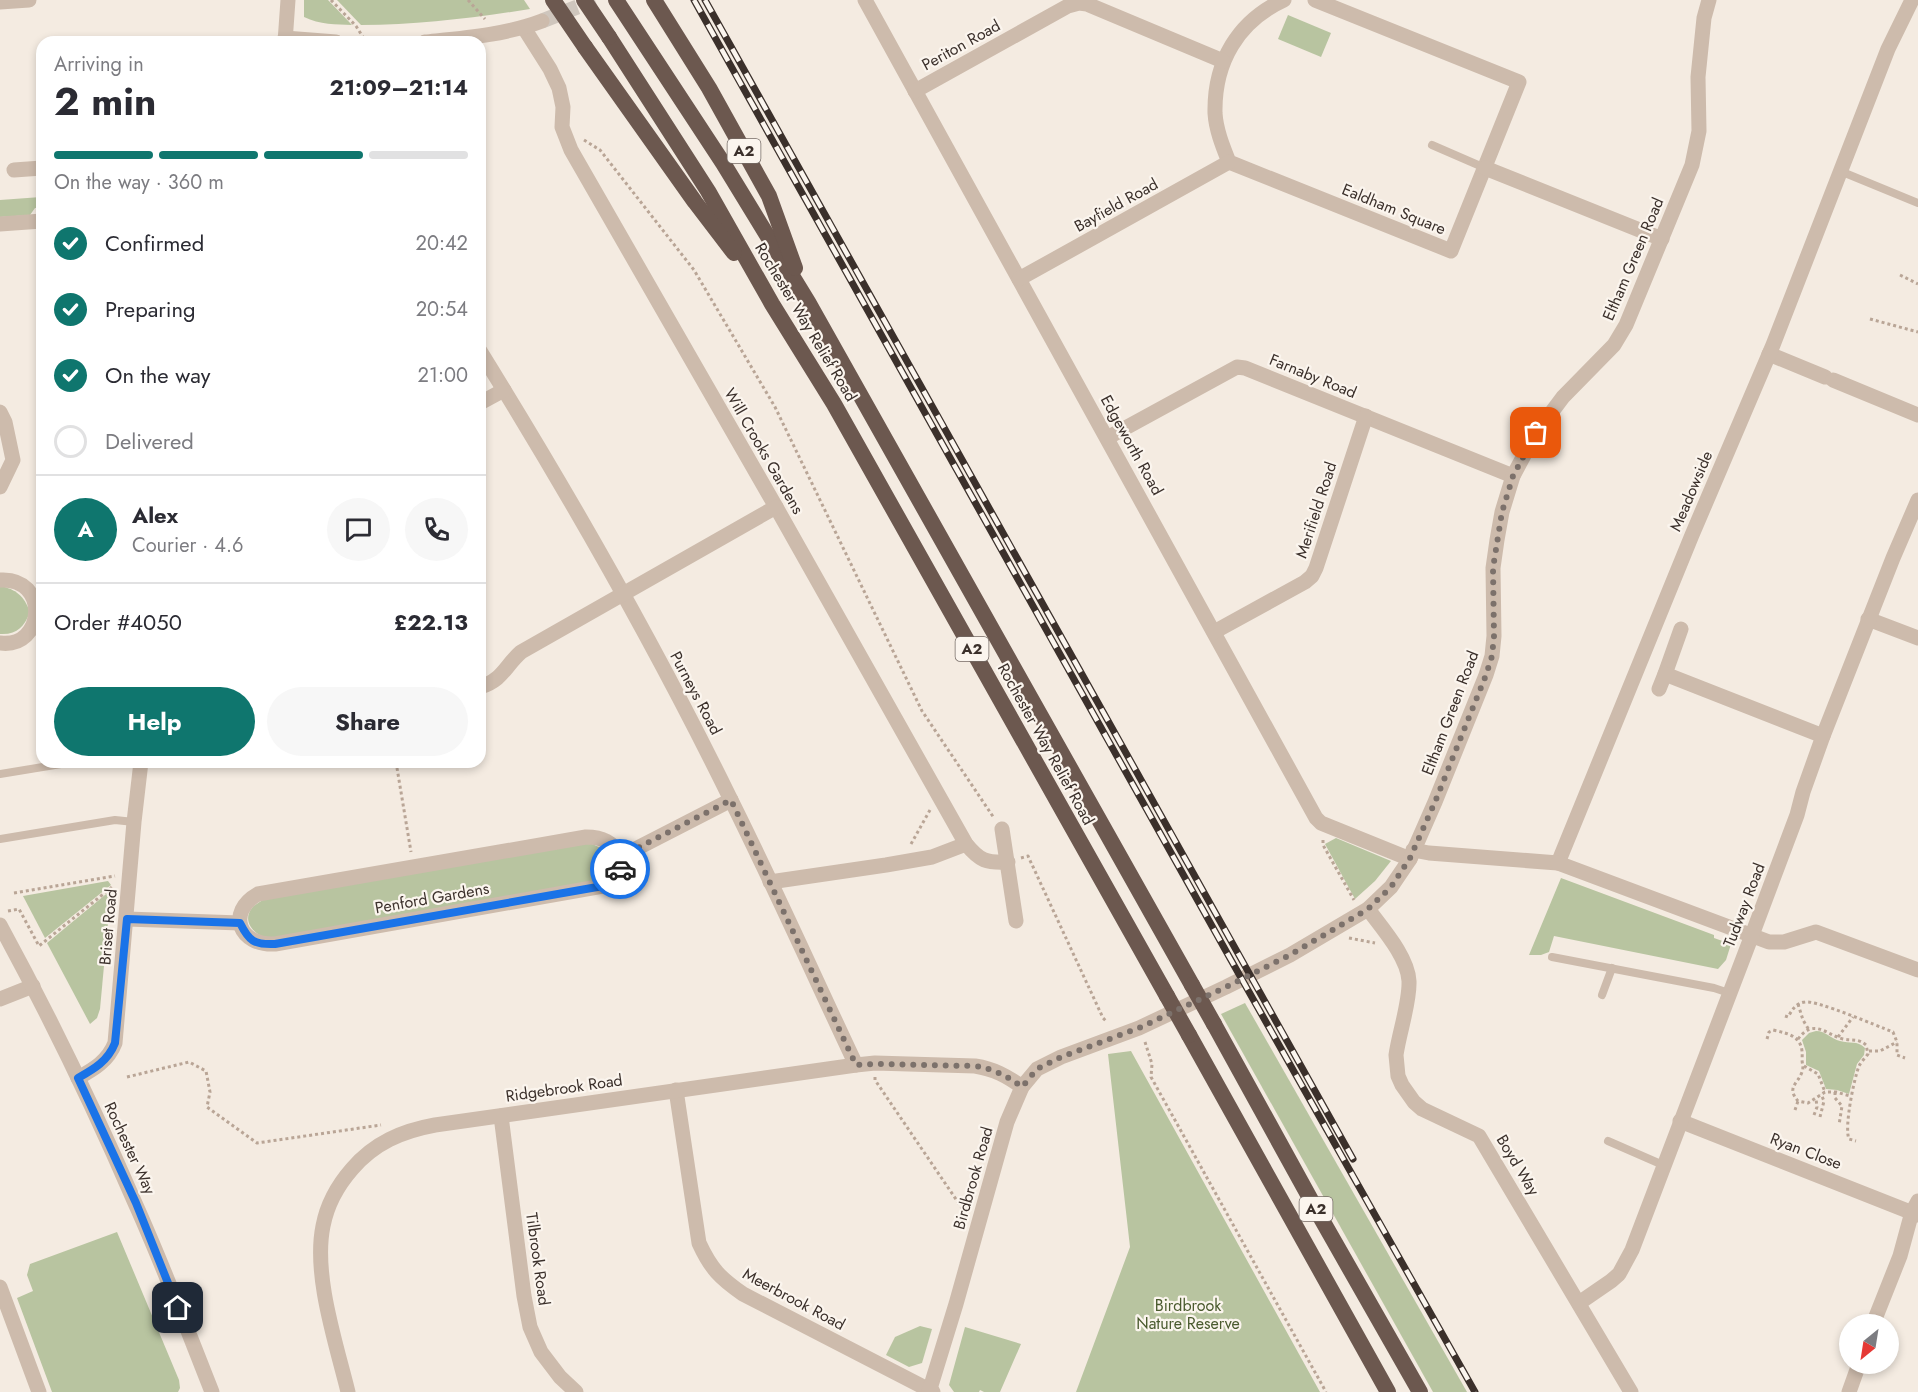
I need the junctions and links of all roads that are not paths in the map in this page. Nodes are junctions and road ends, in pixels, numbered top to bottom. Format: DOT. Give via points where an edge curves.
graph roads {
  1 [pos="29,0"];
  2 [pos="288,0"];
  3 [pos="553,0"];
  4 [pos="584,0"];
  5 [pos="616,0"];
  6 [pos="865,0"];
  7 [pos="1284,0"];
  8 [pos="1315,0"];
  9 [pos="1709,0"];
  10 [pos="1912,0"];
  11 [pos="0,2"];
  12 [pos="657,5"];
  13 [pos="542,21"];
  14 [pos="524,28"];
  15 [pos="285,36"];
  16 [pos="474,36"];
  17 [pos="1223,62"];
  18 [pos="915,90"];
  19 [pos="1432,145"];
  20 [pos="1229,162"];
  21 [pos="36,168"];
  22 [pos="1485,168"];
  23 [pos="14,170"];
  24 [pos="1840,171"];
  25 [pos="1918,203"];
  26 [pos="36,221"];
  27 [pos="0,224"];
  28 [pos="1662,239"];
  29 [pos="1019,279"];
  30 [pos="808,302"];
  31 [pos="772,304"];
  32 [pos="1769,354"];
  33 [pos="486,361"];
  34 [pos="504,390"];
  35 [pos="486,400"];
  36 [pos="0,412"];
  37 [pos="1918,415"];
  38 [pos="1366,416"];
  39 [pos="1107,438"];
  40 [pos="1513,476"];
  41 [pos="0,487"];
  42 [pos="1918,500"];
  43 [pos="776,507"];
  44 [pos="0,580"];
  45 [pos="622,593"];
  46 [pos="36,607"];
  47 [pos="1868,619"];
  48 [pos="36,622"];
  49 [pos="1681,629"];
  50 [pos="1214,632"];
  51 [pos="1918,638"];
  52 [pos="0,643"];
  53 [pos="1665,674"];
  54 [pos="486,685"];
  55 [pos="1659,690"];
  56 [pos="1823,736"];
  57 [pos="36,768"];
  58 [pos="140,768"];
  59 [pos="0,774"];
  60 [pos="731,800"];
  61 [pos="134,822"];
  62 [pos="1002,829"];
  63 [pos="0,839"];
  64 [pos="966,844"];
  65 [pos="1412,854"];
  66 [pos="622,856"];
  67 [pos="1008,862"];
  68 [pos="1558,863"];
  69 [pos="770,882"];
  70 [pos="1365,911"];
  71 [pos="127,919"];
  72 [pos="1016,921"];
  73 [pos="240,923"];
  74 [pos="0,925"];
  75 [pos="1752,936"];
  76 [pos="1552,957"];
  77 [pos="1612,968"];
  78 [pos="1918,970"];
  79 [pos="33,986"];
  80 [pos="1729,993"];
  81 [pos="1602,995"];
  82 [pos="0,999"];
  83 [pos="1116,1030"];
  84 [pos="856,1065"];
  85 [pos="78,1078"];
  86 [pos="1022,1087"];
  87 [pos="676,1090"];
  88 [pos="501,1116"];
  89 [pos="1680,1121"];
  90 [pos="1608,1141"];
  91 [pos="1663,1165"];
  92 [pos="1916,1209"];
  93 [pos="0,1287"];
  94 [pos="1579,1303"];
  95 [pos="1877,1314"];
  96 [pos="1855,1374"];
  97 [pos="39,1392"];
  98 [pos="212,1392"];
  99 [pos="348,1392"];
  100 [pos="576,1392"];
  101 [pos="931,1392"];
  102 [pos="1388,1392"];
  103 [pos="1420,1392"];
  104 [pos="1631,1392"];
  105 [pos="1849,1392"];
  1 -- 11 [label="street"];
  2 -- 15 [label="street"];
  3 -- 31 [label="highway, A2, bridge" via="694,202"];
  4 -- 31 [label="highway, Rochester Way Relief Road / A2, bridge" via="708,191"];
  5 -- 30 [label="highway, Rochester Way Relief Road / A2"];
  6 -- 18 [label="street, Edgeworth Road"];
  7 -- 17 [label="street" via="1249,22"];
  8 -- 22 [label="street, Ealdham Square" via="1519,82"];
  9 -- 28 [label="street, Eltham Green Road" via="1698,77 1697,142 1692,165"];
  10 -- 24 [label="street, Meadowside" via="1888,49"];
  12 -- 30 [label="highway, A2" via="769,196"];
  13 -- 14 [label="street"];
  14 -- 16 [label="street"];
  14 -- 43 [label="street, Will Crooks Gardens" via="559,88 562,127 571,150"];
  17 -- 18 [label="street, Periton Road" via="1079,3"];
  17 -- 20 [label="street" via="1215,115"];
  18 -- 29 [label="street, Edgeworth Road"];
  19 -- 22 [label="lane"];
  20 -- 22 [label="street, Ealdham Square" via="1451,251"];
  20 -- 29 [label="street, Bayfield Road"];
  21 -- 23 [label="street"];
  22 -- 28 [label="street"];
  24 -- 25 [label="lane"];
  24 -- 32 [label="street, Meadowside"];
  26 -- 27 [label="street"];
  28 -- 40 [label="street, Eltham Green Road" via="1614,345 1563,397 1536,433"];
  29 -- 39 [label="street, Edgeworth Road"];
  30 -- 103 [label="highway, Rochester Way Relief Road / A2, bridge"];
  31 -- 102 [label="highway, Rochester Way Relief Road / A2, bridge" via="834,404"];
  32 -- 37 [label="street"];
  32 -- 68 [label="street, Meadowside"];
  33 -- 34 [label="street, Purneys Road"];
  34 -- 35 [label="street"];
  34 -- 45 [label="street, Purneys Road"];
  36 -- 41 [label="street" via="13,460"];
  38 -- 39 [label="street, Farnaby Road" via="1237,367"];
  38 -- 40 [label="street, Farnaby Road"];
  38 -- 50 [label="street, Merifield Road" via="1312,576"];
  39 -- 50 [label="street, Edgeworth Road"];
  40 -- 65 [label="street, Eltham Green Road" via="1502,512 1493,568 1492,656"];
  42 -- 47 [label="street, Tudway Road"];
  43 -- 45 [label="street"];
  43 -- 64 [label="street, Will Crooks Gardens"];
  44 -- 46 [label="street" via="8,579 27,588"];
  45 -- 54 [label="street" via="521,651 493,683"];
  45 -- 60 [label="street, Purneys Road"];
  47 -- 51 [label="street"];
  47 -- 56 [label="street, Tudway Road"];
  48 -- 52 [label="street" via="16,642"];
  49 -- 53 [label="street"];
  50 -- 65 [label="street, Edgeworth Road" via="1316,818"];
  53 -- 55 [label="street"];
  53 -- 56 [label="street"];
  56 -- 75 [label="street, Tudway Road"];
  57 -- 59 [label="lane"];
  58 -- 61 [label="street, Briset Road"];
  60 -- 66 [label="street"];
  60 -- 69 [label="street, Purneys Road"];
  61 -- 63 [label="lane" via="115,820"];
  61 -- 71 [label="street, Briset Road"];
  62 -- 67 [label="street"];
  64 -- 67 [label="street, Will Crooks Gardens" via="978,858 992,863"];
  64 -- 69 [label="street" via="932,857"];
  65 -- 68 [label="street"];
  65 -- 70 [label="street, Eltham Green Road" via="1391,887"];
  66 -- 73 [label="street" via="614,845 600,837 586,837 413,866 258,894 247,900"];
  66 -- 73 [label="street, Penford Gardens" via="615,878 603,886 284,943 262,945 248,938"];
  67 -- 72 [label="street"];
  68 -- 75 [label="street"];
  69 -- 84 [label="street, Purneys Road"];
  70 -- 83 [label="street, Eltham Green Road" via="1226,987"];
  70 -- 94 [label="street, Boyd Way" via="1406,966 1409,982 1396,1055 1402,1086 1422,1109 1479,1136"];
  71 -- 73 [label="street"];
  71 -- 85 [label="street, Briset Road" via="115,1043 105,1060"];
  74 -- 79 [label="street, Rochester Way"];
  75 -- 78 [label="street" via="1784,942 1816,932"];
  75 -- 80 [label="street, Tudway Road"];
  76 -- 77 [label="lane"];
  77 -- 80 [label="lane"];
  77 -- 81 [label="lane"];
  79 -- 82 [label="street"];
  79 -- 85 [label="street, Rochester Way"];
  80 -- 89 [label="street, Tudway Road"];
  83 -- 86 [label="street, Birdbrook Road" via="1037,1069"];
  84 -- 86 [label="street, Ridgebrook Road" via="975,1066 1002,1073"];
  84 -- 87 [label="street, Ridgebrook Road"];
  85 -- 98 [label="street, Rochester Way" via="136,1203"];
  86 -- 101 [label="street, Birdbrook Road" via="1007,1122"];
  87 -- 88 [label="street, Ridgebrook Road"];
  87 -- 101 [label="street, Meerbrook Road" via="699,1243 722,1280"];
  88 -- 99 [label="street, Ridgebrook Road" via="400,1133 357,1162 331,1201 323,1226 322,1276"];
  88 -- 100 [label="street, Tilbrook Road" via="530,1327 541,1352"];
  89 -- 91 [label="street, Tudway Road"];
  89 -- 92 [label="street, Ryan Close"];
  90 -- 91 [label="lane"];
  91 -- 94 [label="street, Tudway Road" via="1632,1250 1618,1274"];
  92 -- 95 [label="street"];
  93 -- 97 [label="street"];
  94 -- 104 [label="street, Boyd Way"];
  96 -- 105 [label="street"];
}
